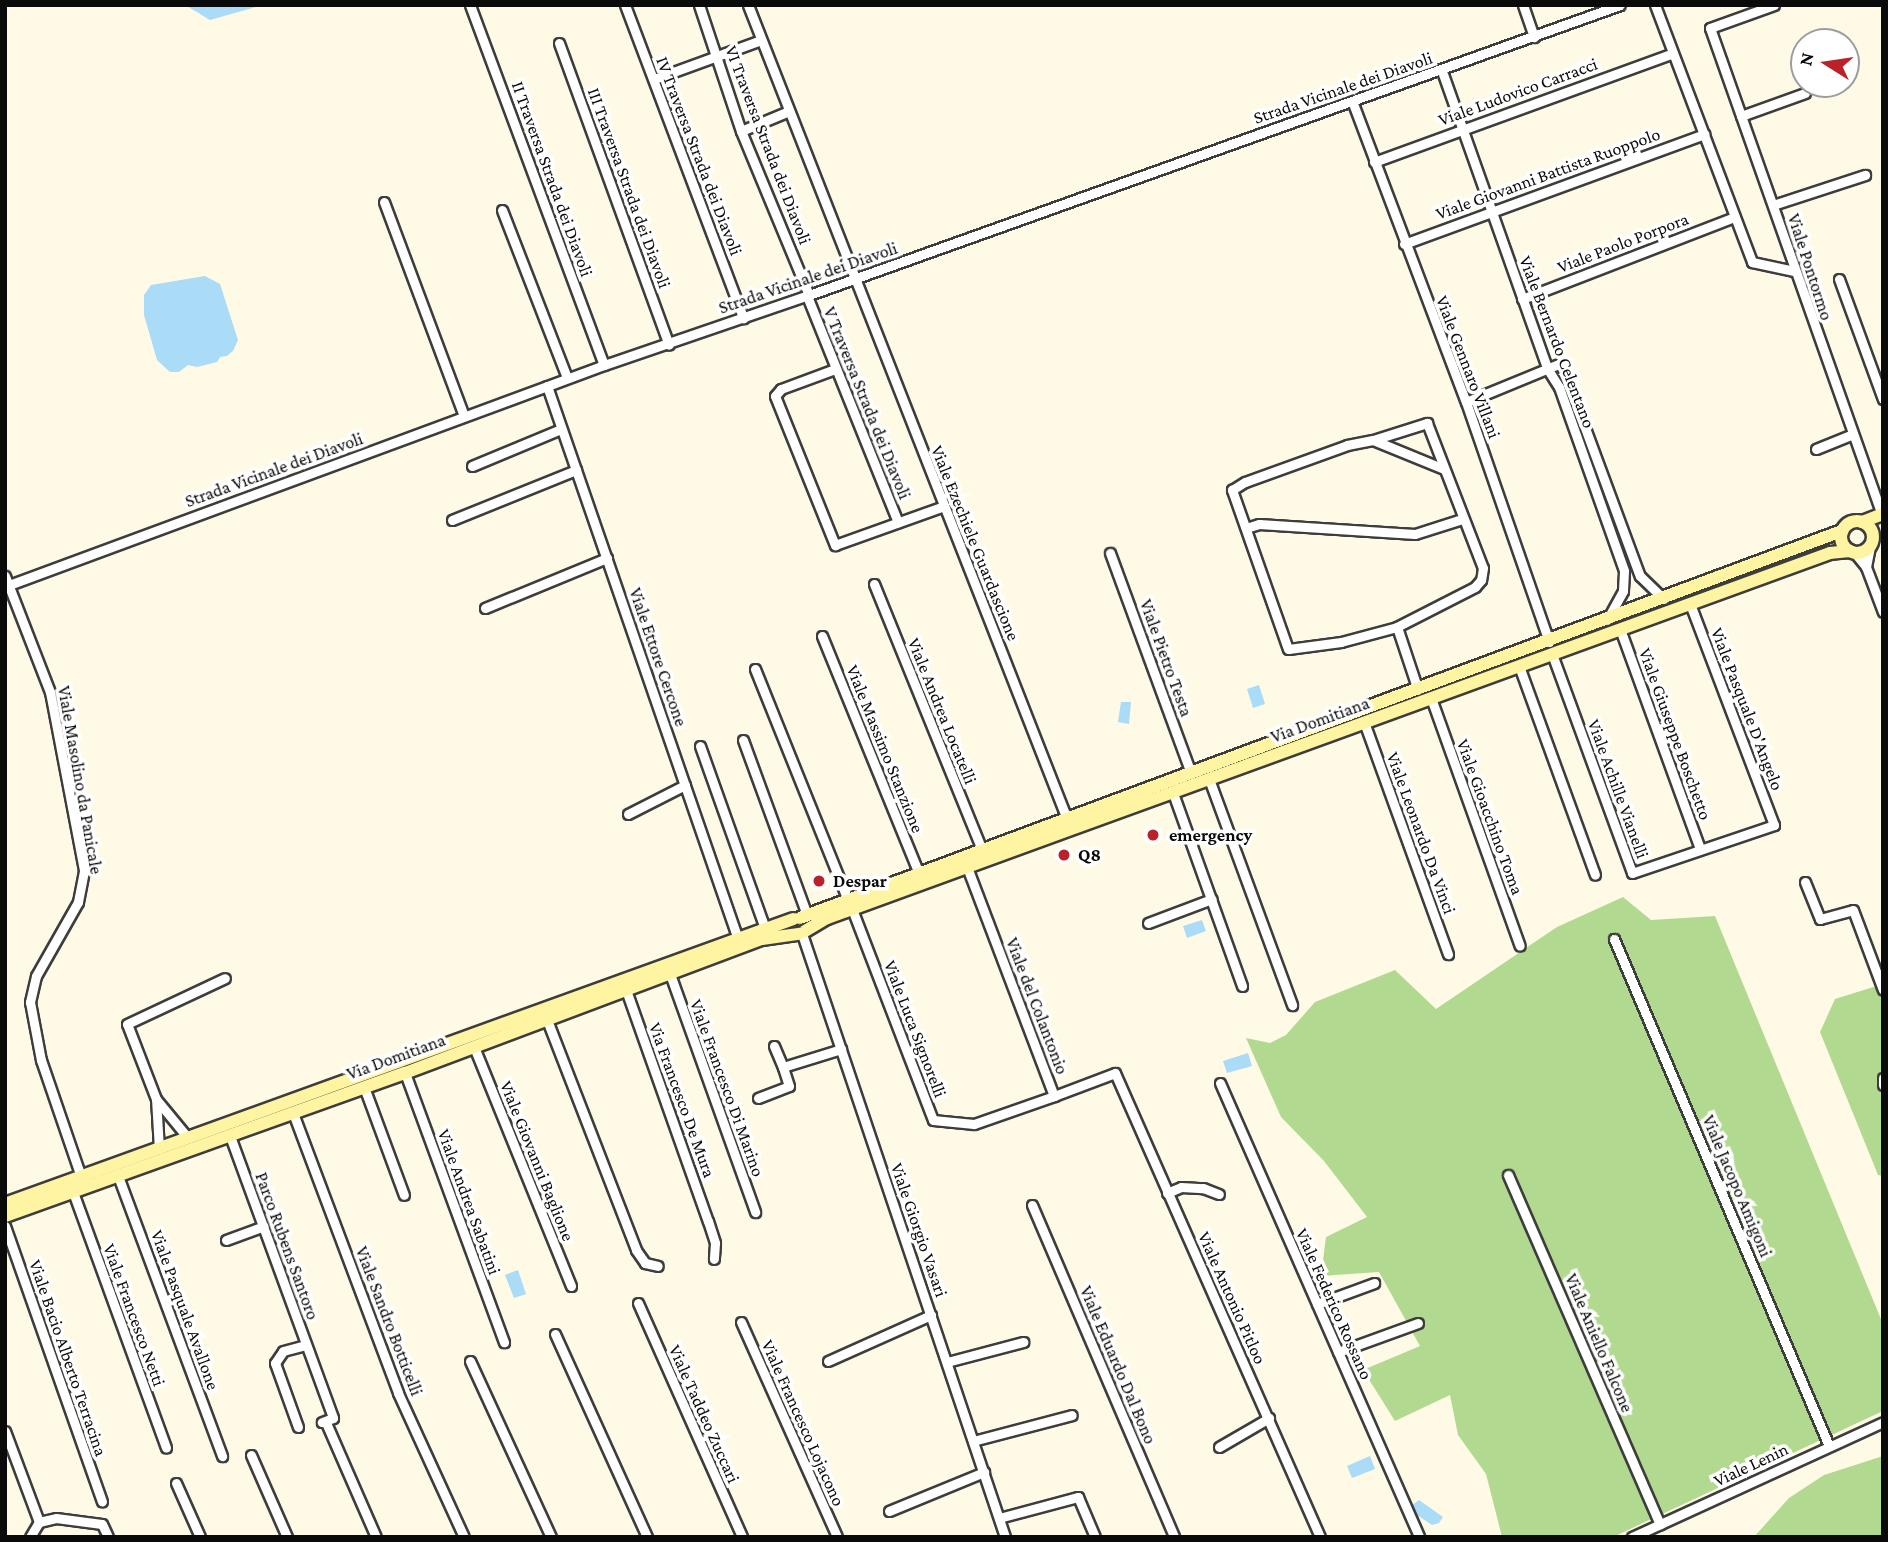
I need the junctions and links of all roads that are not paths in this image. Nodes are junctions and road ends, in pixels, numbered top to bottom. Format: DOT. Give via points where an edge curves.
graph roads {
  1 [pos="470,5"];
  2 [pos="625,5"];
  3 [pos="699,5"];
  4 [pos="748,5"];
  5 [pos="1523,5"];
  6 [pos="1620,5"];
  7 [pos="1655,5"];
  8 [pos="1774,5"];
  9 [pos="1534,37"];
  10 [pos="761,40"];
  11 [pos="559,43"];
  12 [pos="1673,53"];
  13 [pos="717,56"];
  14 [pos="1443,74"];
  15 [pos="654,79"];
  16 [pos="1791,98"];
  17 [pos="1354,106"];
  18 [pos="789,111"];
  19 [pos="1741,116"];
  20 [pos="1463,129"];
  21 [pos="741,131"];
  22 [pos="1703,134"];
  23 [pos="1374,162"];
  24 [pos="1865,175"];
  25 [pos="384,202"];
  26 [pos="1773,205"];
  27 [pos="502,210"];
  28 [pos="1492,212"];
  29 [pos="1735,217"];
  30 [pos="1404,244"];
  31 [pos="1794,271"];
  32 [pos="854,279"];
  33 [pos="1839,279"];
  34 [pos="808,296"];
  35 [pos="1522,299"];
  36 [pos="743,318"];
  37 [pos="669,345"];
  38 [pos="604,365"];
  39 [pos="835,369"];
  40 [pos="1547,369"];
  41 [pos="567,378"];
  42 [pos="547,386"];
  43 [pos="1883,399"];
  44 [pos="1466,402"];
  45 [pos="464,416"];
  46 [pos="561,429"];
  47 [pos="1853,434"];
  48 [pos="1373,440"];
  49 [pos="1816,449"];
  50 [pos="472,466"];
  51 [pos="1444,469"];
  52 [pos="576,470"];
  53 [pos="944,506"];
  54 [pos="1882,515"];
  55 [pos="1462,519"];
  56 [pos="452,520"];
  57 [pos="898,522"];
  58 [pos="1862,522"];
  59 [pos="1245,528"];
  60 [pos="1842,531"];
  61 [pos="1875,539"];
  62 [pos="1852,552"];
  63 [pos="1110,554"];
  64 [pos="607,558"];
  65 [pos="1866,567"];
  66 [pos="7,581"];
  67 [pos="874,584"];
  68 [pos="1664,599"];
  69 [pos="1690,604"];
  70 [pos="485,608"];
  71 [pos="1883,612"];
  72 [pos="1607,620"];
  73 [pos="1397,627"];
  74 [pos="1620,629"];
  75 [pos="822,636"];
  76 [pos="1550,648"];
  77 [pos="1519,666"];
  78 [pos="755,669"];
  79 [pos="1418,690"];
  80 [pos="1431,698"];
  81 [pos="1364,722"];
  82 [pos="743,740"];
  83 [pos="699,746"];
  84 [pos="1191,773"];
  85 [pos="1209,779"];
  86 [pos="685,785"];
  87 [pos="1173,793"];
  88 [pos="628,814"];
  89 [pos="1067,819"];
  90 [pos="1774,825"];
  91 [pos="1700,849"];
  92 [pos="982,850"];
  93 [pos="967,867"];
  94 [pos="919,874"];
  95 [pos="1595,875"];
  96 [pos="1805,882"];
  97 [pos="1212,899"];
  98 [pos="850,904"];
  99 [pos="800,917"];
  100 [pos="1148,923"];
  101 [pos="765,929"];
  102 [pos="802,933"];
  103 [pos="738,939"];
  104 [pos="1614,939"];
  105 [pos="1520,946"];
  106 [pos="1448,954"];
  107 [pos="670,974"];
  108 [pos="225,978"];
  109 [pos="1242,986"];
  110 [pos="626,990"];
  111 [pos="1883,990"];
  112 [pos="1292,1005"];
  113 [pos="547,1020"];
  114 [pos="774,1046"];
  115 [pos="474,1047"];
  116 [pos="841,1049"];
  117 [pos="783,1067"];
  118 [pos="405,1073"];
  119 [pos="1115,1073"];
  120 [pos="1883,1079"];
  121 [pos="1220,1083"];
  122 [pos="1883,1085"];
  123 [pos="364,1087"];
  124 [pos="1054,1096"];
  125 [pos="758,1098"];
  126 [pos="156,1099"];
  127 [pos="293,1113"];
  128 [pos="230,1136"];
  129 [pos="188,1138"];
  130 [pos="159,1149"];
  131 [pos="1508,1175"];
  132 [pos="118,1176"];
  133 [pos="81,1177"];
  134 [pos="73,1192"];
  135 [pos="1167,1193"];
  136 [pos="1219,1194"];
  137 [pos="404,1195"];
  138 [pos="5,1204"];
  139 [pos="1032,1205"];
  140 [pos="755,1212"];
  141 [pos="5,1216"];
  142 [pos="5,1226"];
  143 [pos="264,1226"];
  144 [pos="226,1240"];
  145 [pos="714,1259"];
  146 [pos="658,1266"];
  147 [pos="1374,1283"];
  148 [pos="571,1286"];
  149 [pos="638,1303"];
  150 [pos="1317,1304"];
  151 [pos="931,1315"];
  152 [pos="741,1322"];
  153 [pos="1418,1323"];
  154 [pos="555,1334"];
  155 [pos="505,1342"];
  156 [pos="1023,1342"];
  157 [pos="306,1345"];
  158 [pos="1338,1352"];
  159 [pos="470,1361"];
  160 [pos="828,1361"];
  161 [pos="947,1362"];
  162 [pos="1072,1415"];
  163 [pos="1269,1418"];
  164 [pos="1883,1422"];
  165 [pos="298,1427"];
  166 [pos="5,1431"];
  167 [pos="973,1440"];
  168 [pos="1829,1446"];
  169 [pos="1219,1447"];
  170 [pos="166,1448"];
  171 [pos="251,1455"];
  172 [pos="222,1456"];
  173 [pos="984,1472"];
  174 [pos="176,1483"];
  175 [pos="102,1500"];
  176 [pos="889,1511"];
  177 [pos="999,1518"];
  178 [pos="38,1522"];
  179 [pos="1660,1524"];
  180 [pos="30,1537"];
  181 [pos="108,1537"];
  182 [pos="200,1537"];
  183 [pos="287,1537"];
  184 [pos="376,1537"];
  185 [pos="464,1537"];
  186 [pos="551,1537"];
  187 [pos="647,1537"];
  188 [pos="742,1537"];
  189 [pos="837,1537"];
  190 [pos="1005,1537"];
  191 [pos="1095,1537"];
  192 [pos="1174,1537"];
  193 [pos="1320,1537"];
  194 [pos="1419,1537"];
  195 [pos="1632,1537"];
  1 -- 38 [label="street, II Traversa Strada dei Diavoli"];
  2 -- 15 [label="street, IV Traversa Strada dei Diavoli"];
  3 -- 13 [label="street, VI Traversa Strada dei Diavoli"];
  4 -- 10 [label="street, Viale Ezechiele Guardascione"];
  5 -- 9 [label="street"];
  6 -- 9 [label="street, Strada Vicinale dei Diavoli"];
  7 -- 12 [label="street"];
  8 -- 19 [label="street, Viale Pontormo" via="1710,28"];
  9 -- 32 [label="street, Strada Vicinale dei Diavoli"];
  10 -- 13 [label="street"];
  10 -- 18 [label="street, Viale Ezechiele Guardascione"];
  11 -- 37 [label="street, III Traversa Strada dei Diavoli"];
  12 -- 20 [label="street, Viale Ludovico Carracci"];
  12 -- 22 [label="street"];
  13 -- 15 [label="street"];
  13 -- 21 [label="street, VI Traversa Strada dei Diavoli"];
  14 -- 20 [label="street, Viale Bernardo Celentano"];
  15 -- 36 [label="street, IV Traversa Strada dei Diavoli"];
  16 -- 19 [label="street"];
  17 -- 23 [label="street, Viale Gennaro Villani"];
  18 -- 21 [label="street"];
  18 -- 32 [label="street, Viale Ezechiele Guardascione"];
  19 -- 26 [label="street, Viale Pontormo"];
  20 -- 23 [label="street, Viale Ludovico Carracci"];
  20 -- 28 [label="street, Viale Bernardo Celentano"];
  21 -- 34 [label="street, VI Traversa Strada dei Diavoli"];
  22 -- 28 [label="street, Viale Giovanni Battista Ruoppolo"];
  22 -- 29 [label="street"];
  23 -- 30 [label="street, Viale Gennaro Villani"];
  24 -- 26 [label="street"];
  25 -- 45 [label="street"];
  26 -- 31 [label="street, Viale Pontormo"];
  27 -- 41 [label="street"];
  28 -- 30 [label="street, Viale Giovanni Battista Ruoppolo"];
  28 -- 35 [label="street, Viale Bernardo Celentano"];
  29 -- 31 [label="street" via="1752,262"];
  29 -- 35 [label="street, Viale Paolo Porpora"];
  30 -- 44 [label="street, Viale Gennaro Villani"];
  31 -- 47 [label="street, Viale Pontormo"];
  32 -- 34 [label="street, Strada Vicinale dei Diavoli"];
  32 -- 53 [label="street, Viale Ezechiele Guardascione"];
  33 -- 43 [label="street"];
  34 -- 36 [label="street, Strada Vicinale dei Diavoli"];
  34 -- 39 [label="street, V Traversa Strada dei Diavoli"];
  35 -- 40 [label="street, Viale Bernardo Celentano"];
  36 -- 37 [label="street, Strada Vicinale dei Diavoli"];
  37 -- 38 [label="street, Strada Vicinale dei Diavoli"];
  38 -- 41 [label="street, Strada Vicinale dei Diavoli"];
  39 -- 57 [label="street, V Traversa Strada dei Diavoli"];
  39 -- 57 [label="street" via="781,389 775,396 835,545"];
  40 -- 44 [label="street"];
  40 -- 68 [label="street, Viale Bernardo Celentano" via="1561,363 1640,576"];
  40 -- 72 [label="street, Viale Bernardo Celentano" via="1559,387 1623,571 1623,591"];
  41 -- 42 [label="street, Strada Vicinale dei Diavoli"];
  42 -- 45 [label="street, Strada Vicinale dei Diavoli"];
  42 -- 46 [label="street, Viale Ettore Cercone"];
  44 -- 76 [label="street, Viale Gennaro Villani"];
  45 -- 66 [label="street, Strada Vicinale dei Diavoli"];
  46 -- 50 [label="street"];
  46 -- 52 [label="street, Viale Ettore Cercone"];
  47 -- 49 [label="street"];
  47 -- 54 [label="street, Viale Pontormo"];
  48 -- 51 [label="street"];
  48 -- 51 [label="street" via="1427,423"];
  48 -- 59 [label="street" via="1235,486 1232,490"];
  51 -- 55 [label="street"];
  52 -- 56 [label="street"];
  52 -- 64 [label="street, Viale Ettore Cercone"];
  53 -- 57 [label="street"];
  53 -- 89 [label="street, Viale Ezechiele Guardascione"];
  54 -- 58 [label="main road"];
  55 -- 59 [label="street" via="1415,534 1259,524"];
  55 -- 73 [label="street" via="1483,568 1481,580"];
  58 -- 60 [label="main road" via="1852,522"];
  58 -- 61 [label="main road"];
  59 -- 73 [label="street" via="1288,649 1341,642"];
  60 -- 62 [label="main road" via="1843,545"];
  60 -- 68 [label="main road, Via Domitiana"];
  61 -- 62 [label="main road" via="1861,552"];
  61 -- 65 [label="street"];
  62 -- 65 [label="street"];
  62 -- 69 [label="main road, Via Domitiana" via="1830,553"];
  63 -- 84 [label="street, Viale Pietro Testa"];
  64 -- 70 [label="street"];
  64 -- 86 [label="street, Viale Ettore Cercone"];
  65 -- 71 [label="street"];
  66 -- 133 [label="street, Viale Masolino da Panicale" via="50,692 84,871 78,902 36,976 30,1002 41,1060"];
  67 -- 92 [label="street, Viale Andrea Locatelli"];
  68 -- 72 [label="main road, Via Domitiana"];
  69 -- 74 [label="main road, Via Domitiana"];
  69 -- 90 [label="street, Viale Pasquale D'Angelo"];
  72 -- 76 [label="main road, Via Domitiana"];
  73 -- 79 [label="street"];
  74 -- 76 [label="main road, Via Domitiana"];
  74 -- 91 [label="street, Viale Giuseppe Boschetto"];
  75 -- 94 [label="street, Viale Massimo Stanzione"];
  76 -- 77 [label="main road, Via Domitiana"];
  76 -- 79 [label="main road, Via Domitiana"];
  76 -- 91 [label="street, Viale Achille Vianelli" via="1632,873"];
  77 -- 80 [label="main road, Via Domitiana"];
  77 -- 95 [label="street"];
  78 -- 98 [label="street"];
  79 -- 84 [label="main road, Via Domitiana"];
  80 -- 81 [label="main road, Via Domitiana"];
  80 -- 105 [label="street, Viale Gioacchino Toma"];
  81 -- 85 [label="main road, Via Domitiana"];
  81 -- 106 [label="street, Viale Leonardo Da Vinci"];
  82 -- 99 [label="street"];
  83 -- 101 [label="street"];
  84 -- 89 [label="main road, Via Domitiana"];
  85 -- 87 [label="main road, Via Domitiana"];
  85 -- 112 [label="street"];
  86 -- 88 [label="street"];
  86 -- 103 [label="street, Viale Ettore Cercone"];
  87 -- 93 [label="main road, Via Domitiana"];
  87 -- 97 [label="street"];
  89 -- 92 [label="main road, Via Domitiana"];
  90 -- 91 [label="street, Viale Achille Vianelli"];
  92 -- 94 [label="main road, Via Domitiana"];
  93 -- 98 [label="main road, Via Domitiana"];
  93 -- 124 [label="street, Viale del Colantonio"];
  94 -- 98 [label="main road, Via Domitiana"];
  96 -- 111 [label="street" via="1820,919 1853,910"];
  97 -- 100 [label="street"];
  97 -- 109 [label="street"];
  98 -- 99 [label="main road, Via Domitiana"];
  98 -- 102 [label="main road, Via Domitiana"];
  98 -- 124 [label="street, Viale Luca Signorelli" via="933,1120 974,1124"];
  99 -- 101 [label="main road, Via Domitiana"];
  99 -- 102 [label="main road" via="806,922"];
  101 -- 103 [label="main road, Via Domitiana"];
  102 -- 107 [label="main road, Via Domitiana" via="762,939"];
  102 -- 116 [label="street, Viale Giorgio Vasari"];
  103 -- 129 [label="main road, Via Domitiana"];
  104 -- 168 [label="street, Viale Jacopo Amigoni"];
  107 -- 110 [label="main road, Via Domitiana"];
  107 -- 140 [label="street, Viale Francesco Di Marino"];
  108 -- 126 [label="street" via="127,1024"];
  110 -- 113 [label="main road, Via Domitiana"];
  110 -- 145 [label="street, Via Francesco De Mura" via="708,1221"];
  113 -- 115 [label="main road, Via Domitiana"];
  113 -- 146 [label="street" via="636,1250 645,1264"];
  114 -- 117 [label="street"];
  115 -- 118 [label="main road, Via Domitiana"];
  115 -- 148 [label="street, Viale Giovanni Baglione"];
  116 -- 117 [label="street"];
  116 -- 151 [label="street, Viale Giorgio Vasari"];
  117 -- 125 [label="street" via="789,1086"];
  118 -- 123 [label="main road, Via Domitiana"];
  118 -- 155 [label="street, Viale Andrea Sabatini"];
  119 -- 124 [label="street, Viale del Colantonio"];
  119 -- 135 [label="street, Viale Antonio Pitloo"];
  120 -- 122 [label="street"];
  121 -- 150 [label="street, Viale Federico Rossano"];
  123 -- 127 [label="main road, Via Domitiana"];
  123 -- 137 [label="street"];
  126 -- 129 [label="street"];
  126 -- 130 [label="street"];
  127 -- 128 [label="main road, Via Domitiana"];
  127 -- 185 [label="street, Viale Sandro Botticelli" via="398,1393"];
  128 -- 132 [label="main road, Via Domitiana"];
  128 -- 143 [label="street, Parco Rubens Santoro"];
  129 -- 130 [label="main road, Via Domitiana"];
  130 -- 133 [label="main road, Via Domitiana"];
  131 -- 179 [label="street, Viale Aniello Falcone"];
  132 -- 134 [label="main road, Via Domitiana"];
  132 -- 172 [label="street, Viale Pasquale Avallone"];
  133 -- 138 [label="main road, Via Domitiana"];
  134 -- 141 [label="main road, Via Domitiana"];
  134 -- 170 [label="street, Viale Francesco Netti"];
  135 -- 136 [label="street" via="1181,1187"];
  135 -- 163 [label="street, Viale Antonio Pitloo"];
  139 -- 192 [label="street, Viale Eduardo Dal Bono"];
  142 -- 175 [label="street, Viale Bacio Alberto Terracina"];
  143 -- 144 [label="street"];
  143 -- 157 [label="street, Parco Rubens Santoro"];
  147 -- 150 [label="street"];
  149 -- 188 [label="street, Viale Taddeo Zuccari"];
  150 -- 158 [label="street, Viale Federico Rossano"];
  151 -- 160 [label="street"];
  151 -- 161 [label="street, Viale Giorgio Vasari"];
  152 -- 189 [label="street, Viale Francesco Lojacono"];
  153 -- 158 [label="street"];
  154 -- 187 [label="street"];
  156 -- 161 [label="street"];
  157 -- 165 [label="street, Parco Rubens Santoro" via="283,1351 275,1363"];
  157 -- 184 [label="street" via="333,1418 324,1424"];
  158 -- 194 [label="street, Viale Federico Rossano"];
  159 -- 186 [label="street"];
  161 -- 167 [label="street, Viale Giorgio Vasari"];
  162 -- 167 [label="street"];
  163 -- 169 [label="street"];
  163 -- 193 [label="street, Viale Antonio Pitloo"];
  164 -- 168 [label="street, Viale Lenin"];
  166 -- 178 [label="street"];
  167 -- 173 [label="street, Viale Giorgio Vasari"];
  168 -- 179 [label="street, Viale Lenin"];
  171 -- 183 [label="street"];
  173 -- 176 [label="street"];
  173 -- 177 [label="street, Viale Giorgio Vasari"];
  174 -- 182 [label="street"];
  177 -- 190 [label="street, Viale Giorgio Vasari"];
  177 -- 191 [label="street" via="1079,1497"];
  178 -- 180 [label="street"];
  178 -- 181 [label="street" via="50,1518 102,1524"];
  179 -- 195 [label="street, Viale Lenin"];
}
